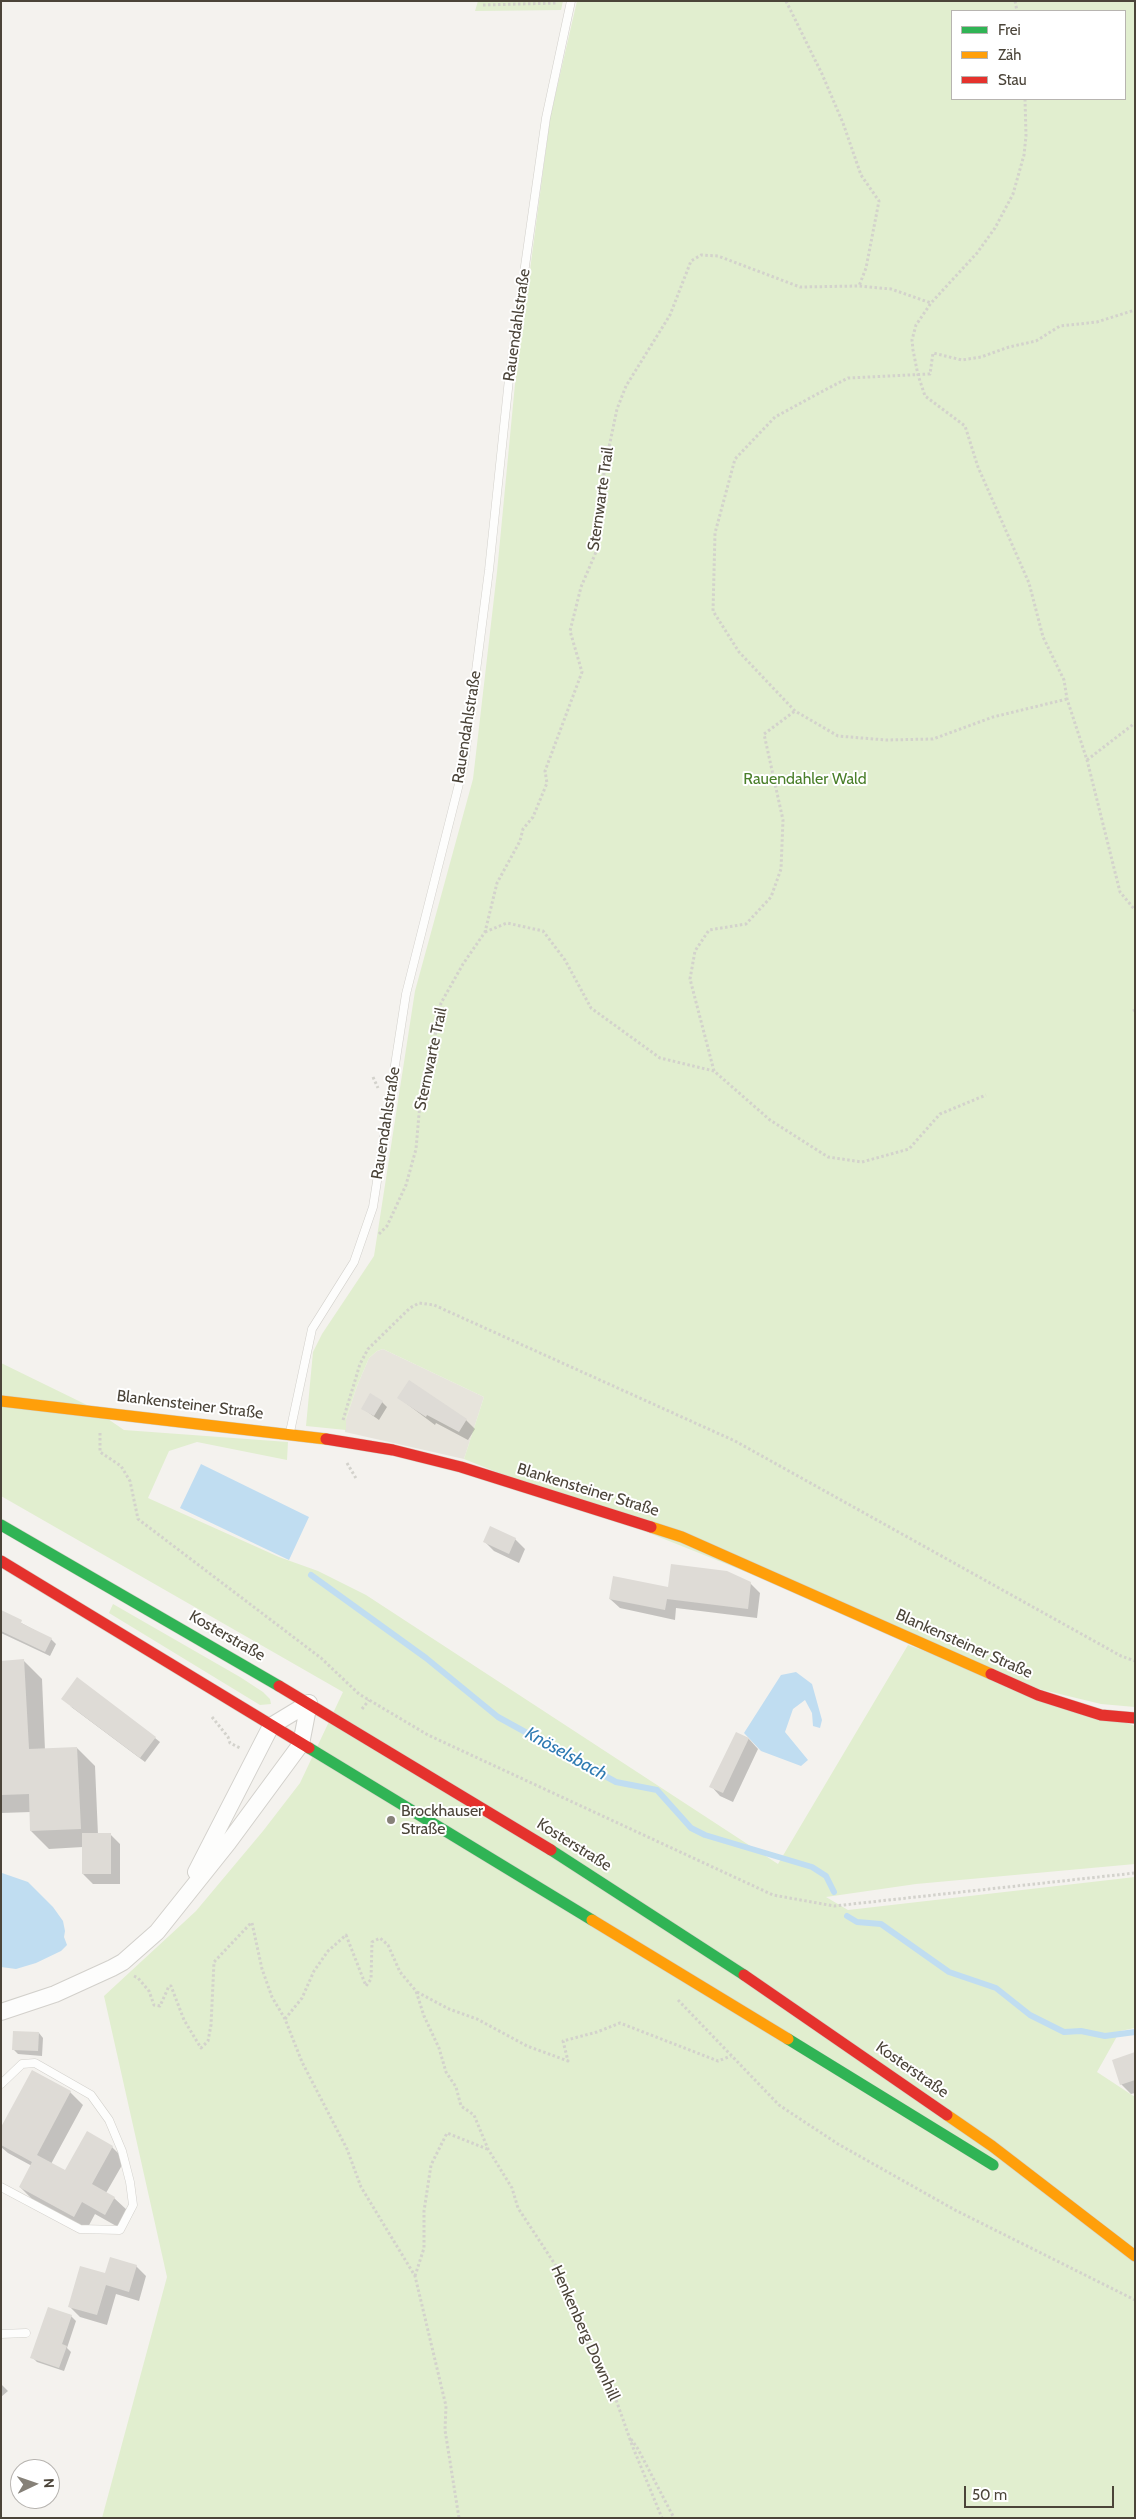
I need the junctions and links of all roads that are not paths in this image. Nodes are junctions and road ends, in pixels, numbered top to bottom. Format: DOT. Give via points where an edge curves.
graph roads {
  1 [pos="570,2"];
  2 [pos="1,1401"];
  3 [pos="290,1433"];
  4 [pos="1,1525"];
  5 [pos="1,1561"];
  6 [pos="309,1703"];
  7 [pos="1135,1718"];
  8 [pos="272,1726"];
  9 [pos="301,1744"];
  10 [pos="177,1907"];
  11 [pos="1,2012"];
  12 [pos="1,2084"];
  13 [pos="1,2187"];
  14 [pos="1103,2233"];
  15 [pos="1135,2256"];
  16 [pos="26,2333"];
  17 [pos="1,2334"];
  1 -- 3 [label="lane, Rauendahlstraße" via="546,118 509,379 464,764 406,994 373,1207 354,1262 312,1329"];
  2 -- 3 [label="main road, Blankensteiner Straße"];
  3 -- 7 [label="main road, Blankensteiner Straße" via="392,1450 461,1467 682,1537 1038,1695 1101,1715"];
  4 -- 6 [label="main road, Kosterstraße"];
  5 -- 8 [label="main road, Kosterstraße"];
  6 -- 8 [label="street"];
  6 -- 9 [label="street"];
  6 -- 14 [label="main road, Kosterstraße" via="482,1806 697,1943 992,2146"];
  8 -- 9 [label="main road, Kosterstraße"];
  8 -- 10 [label="street"];
  9 -- 10 [label="street"];
  9 -- 14 [label="main road, Kosterstraße"];
  10 -- 11 [label="street" via="157,1932 123,1962 55,1994"];
  12 -- 13 [label="lane" via="22,2064 36,2063 91,2095 109,2120 122,2151 133,2205 120,2230 80,2229"];
  14 -- 15 [label="main road, Kosterstraße"];
  16 -- 17 [label="lane"];
}
